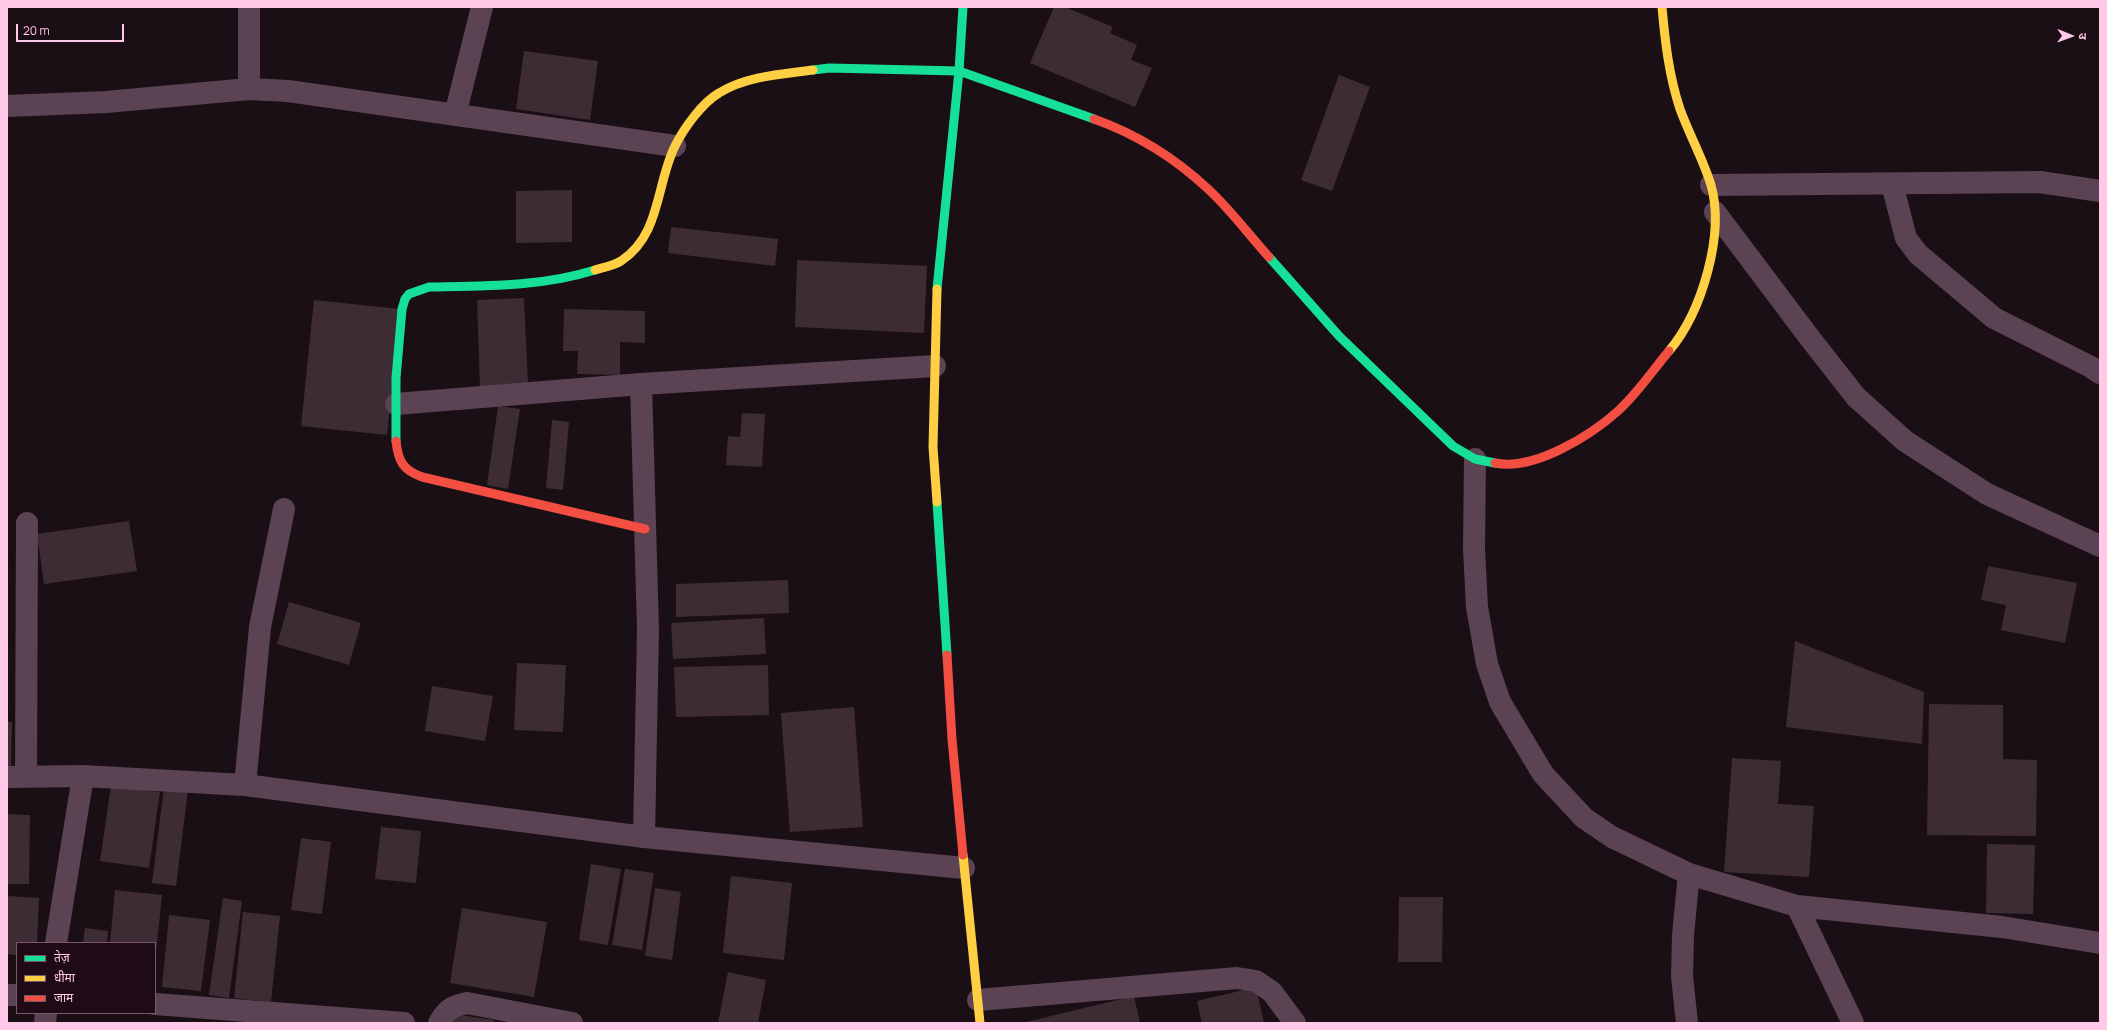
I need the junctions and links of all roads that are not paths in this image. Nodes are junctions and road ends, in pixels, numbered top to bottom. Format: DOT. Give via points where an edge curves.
graph roads {
  1 [pos="249,7"];
  2 [pos="482,7"];
  3 [pos="963,7"];
  4 [pos="1662,7"];
  5 [pos="959,71"];
  6 [pos="249,90"];
  7 [pos="7,106"];
  8 [pos="455,115"];
  9 [pos="675,146"];
  10 [pos="1892,184"];
  11 [pos="1711,185"];
  12 [pos="2100,191"];
  13 [pos="1715,212"];
  14 [pos="935,366"];
  15 [pos="2100,373"];
  16 [pos="641,384"];
  17 [pos="396,404"];
  18 [pos="1475,459"];
  19 [pos="284,509"];
  20 [pos="27,523"];
  21 [pos="645,529"];
  22 [pos="2100,546"];
  23 [pos="17,776"];
  24 [pos="83,776"];
  25 [pos="245,785"];
  26 [pos="644,837"];
  27 [pos="964,868"];
  28 [pos="1689,874"];
  29 [pos="1797,906"];
  30 [pos="56,942"];
  31 [pos="2100,943"];
  32 [pos="978,1000"];
  33 [pos="156,1004"];
  34 [pos="404,1023"];
  35 [pos="439,1023"];
  36 [pos="572,1023"];
  37 [pos="980,1023"];
  38 [pos="1295,1023"];
  39 [pos="1687,1023"];
  40 [pos="1853,1023"];
  1 -- 6 [label="street"];
  2 -- 8 [label="street"];
  3 -- 5 [label="street"];
  4 -- 11 [label="street" via="1666,52 1680,108"];
  5 -- 9 [label="street" via="830,68 743,82 720,92 703,105"];
  5 -- 14 [label="street" via="937,290"];
  5 -- 18 [label="street" via="1109,124 1141,139 1173,160 1208,189 1339,336 1453,446"];
  6 -- 7 [label="street" via="106,102"];
  6 -- 8 [label="street" via="288,91"];
  8 -- 9 [label="street"];
  9 -- 17 [label="street" via="649,230 637,248 620,262 576,276 518,285 429,287 416,290 405,299 400,314"];
  10 -- 11 [label="street"];
  10 -- 12 [label="street" via="2040,182"];
  10 -- 15 [label="street" via="1906,238 1918,254 1994,318"];
  11 -- 13 [label="street"];
  13 -- 18 [label="street" via="1711,263 1700,298 1676,343 1618,411 1580,439 1547,456 1499,464"];
  13 -- 22 [label="street" via="1856,397 1905,441 1988,494"];
  14 -- 16 [label="street"];
  14 -- 27 [label="street" via="933,447 952,739"];
  16 -- 17 [label="street"];
  16 -- 21 [label="street"];
  17 -- 21 [label="street" via="396,447 399,461 408,471 431,480"];
  18 -- 28 [label="street" via="1474,548 1478,607 1487,664 1500,702 1543,774 1584,818 1612,837"];
  19 -- 25 [label="street" via="260,627"];
  20 -- 23 [label="street"];
  21 -- 26 [label="street" via="648,628"];
  23 -- 24 [label="street"];
  24 -- 25 [label="street"];
  24 -- 30 [label="street"];
  25 -- 26 [label="street"];
  26 -- 27 [label="street"];
  27 -- 32 [label="street"];
  28 -- 29 [label="street"];
  28 -- 39 [label="street" via="1682,976"];
  29 -- 31 [label="street" via="2002,927"];
  29 -- 40 [label="street"];
  32 -- 37 [label="street"];
  32 -- 38 [label="street" via="1237,978 1256,981 1272,992"];
  33 -- 34 [label="street"];
  35 -- 36 [label="street" via="445,1012 466,1003"];
}
